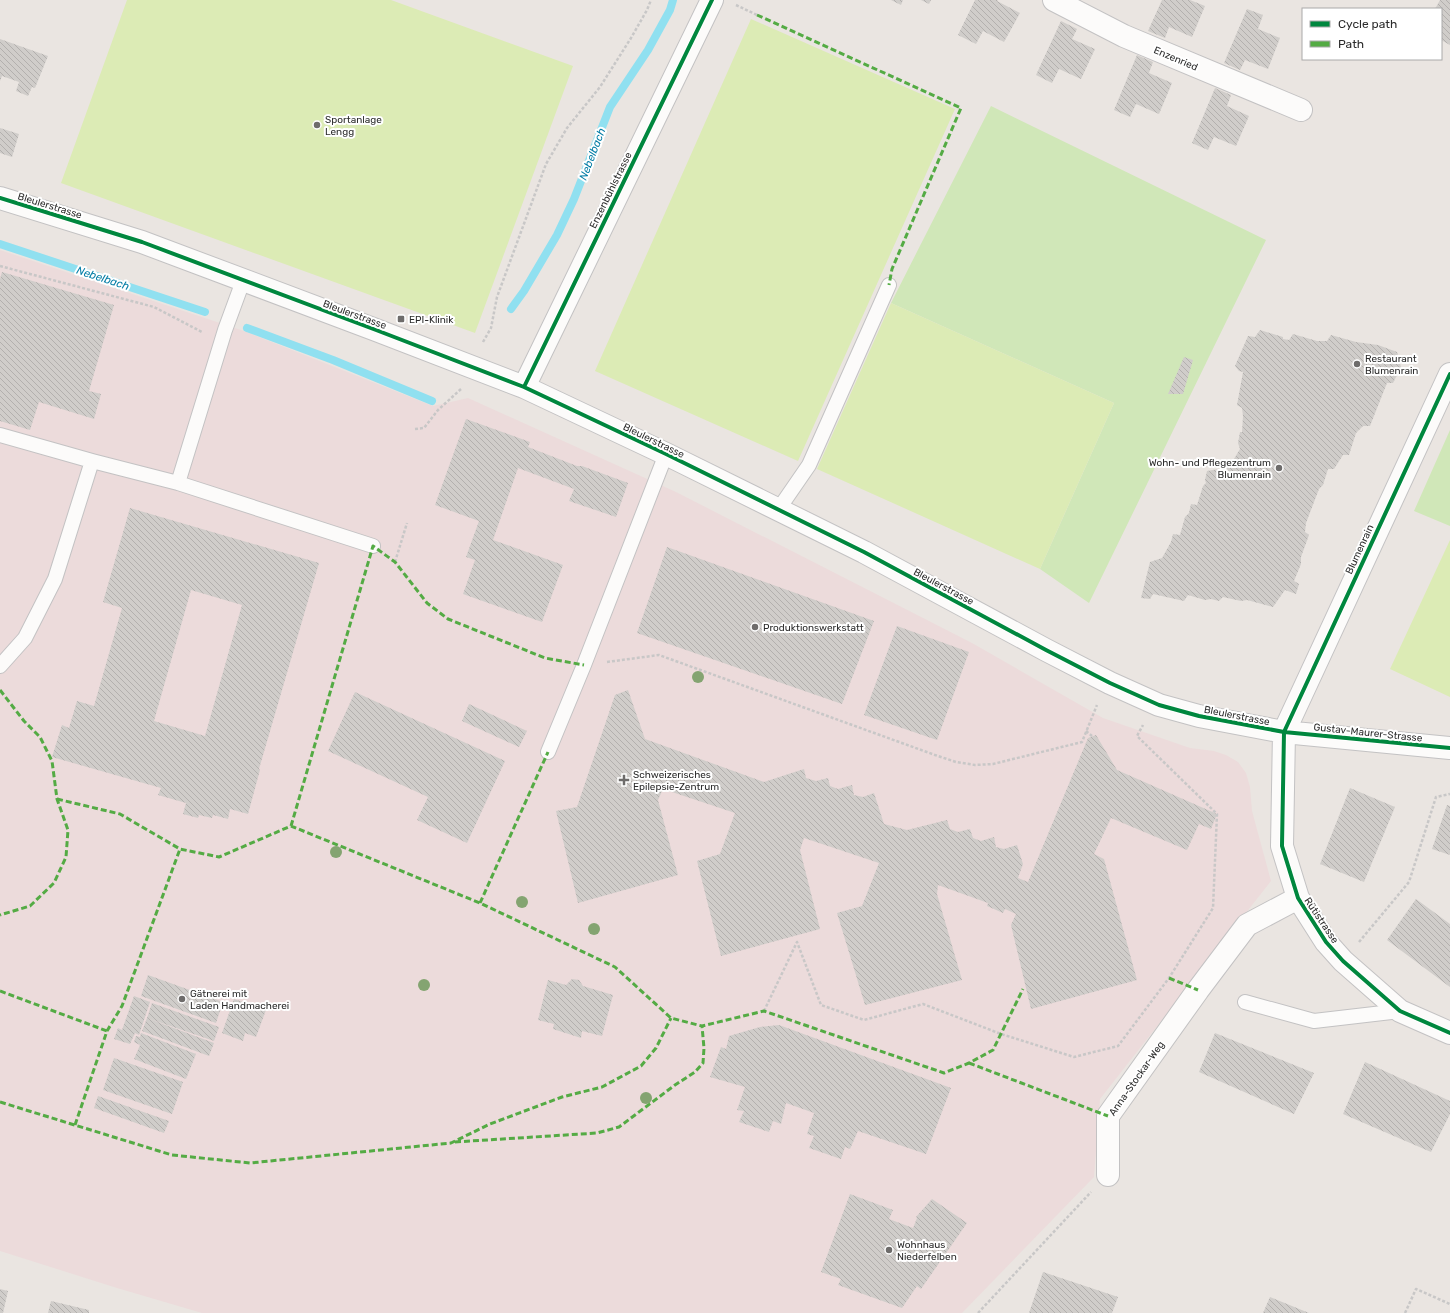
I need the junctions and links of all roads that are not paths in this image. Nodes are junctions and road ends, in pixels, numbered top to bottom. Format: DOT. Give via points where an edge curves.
graph roads {
  1 [pos="712,0"];
  2 [pos="1054,0"];
  3 [pos="1301,110"];
  4 [pos="0,198"];
  5 [pos="244,281"];
  6 [pos="889,285"];
  7 [pos="1450,374"];
  8 [pos="524,387"];
  9 [pos="0,435"];
  10 [pos="666,454"];
  11 [pos="92,461"];
  12 [pos="178,483"];
  13 [pos="778,510"];
  14 [pos="373,546"];
  15 [pos="0,666"];
  16 [pos="1284,732"];
  17 [pos="1450,748"];
  18 [pos="548,752"];
  19 [pos="1298,898"];
  20 [pos="1245,1002"];
  21 [pos="1400,1011"];
  22 [pos="1450,1033"];
  23 [pos="1108,1174"];
  1 -- 8 [label="street, Enzenbühlstrasse"];
  2 -- 3 [label="street, Enzenried" via="1124,36"];
  4 -- 5 [label="street, Bleulerstrasse" via="142,242"];
  5 -- 8 [label="street, Bleulerstrasse"];
  5 -- 12 [label="lane" via="225,330"];
  6 -- 13 [label="lane" via="809,465"];
  7 -- 16 [label="street, Blumenrain"];
  8 -- 10 [label="street, Bleulerstrasse"];
  9 -- 11 [label="lane"];
  10 -- 13 [label="street, Bleulerstrasse"];
  10 -- 18 [label="lane"];
  11 -- 12 [label="lane"];
  11 -- 15 [label="lane" via="54,579 25,638"];
  12 -- 14 [label="lane"];
  13 -- 16 [label="street, Bleulerstrasse" via="864,552 1110,683 1159,705 1199,716"];
  16 -- 17 [label="street, Gustav-Maurer-Strasse"];
  16 -- 19 [label="street, Rütistrasse" via="1282,846"];
  19 -- 21 [label="street, Rütistrasse" via="1326,942"];
  19 -- 23 [label="street, Anna-Stockar-Weg" via="1247,925 1108,1116"];
  20 -- 21 [label="lane" via="1314,1021"];
  21 -- 22 [label="street, Rütistrasse"];
}
